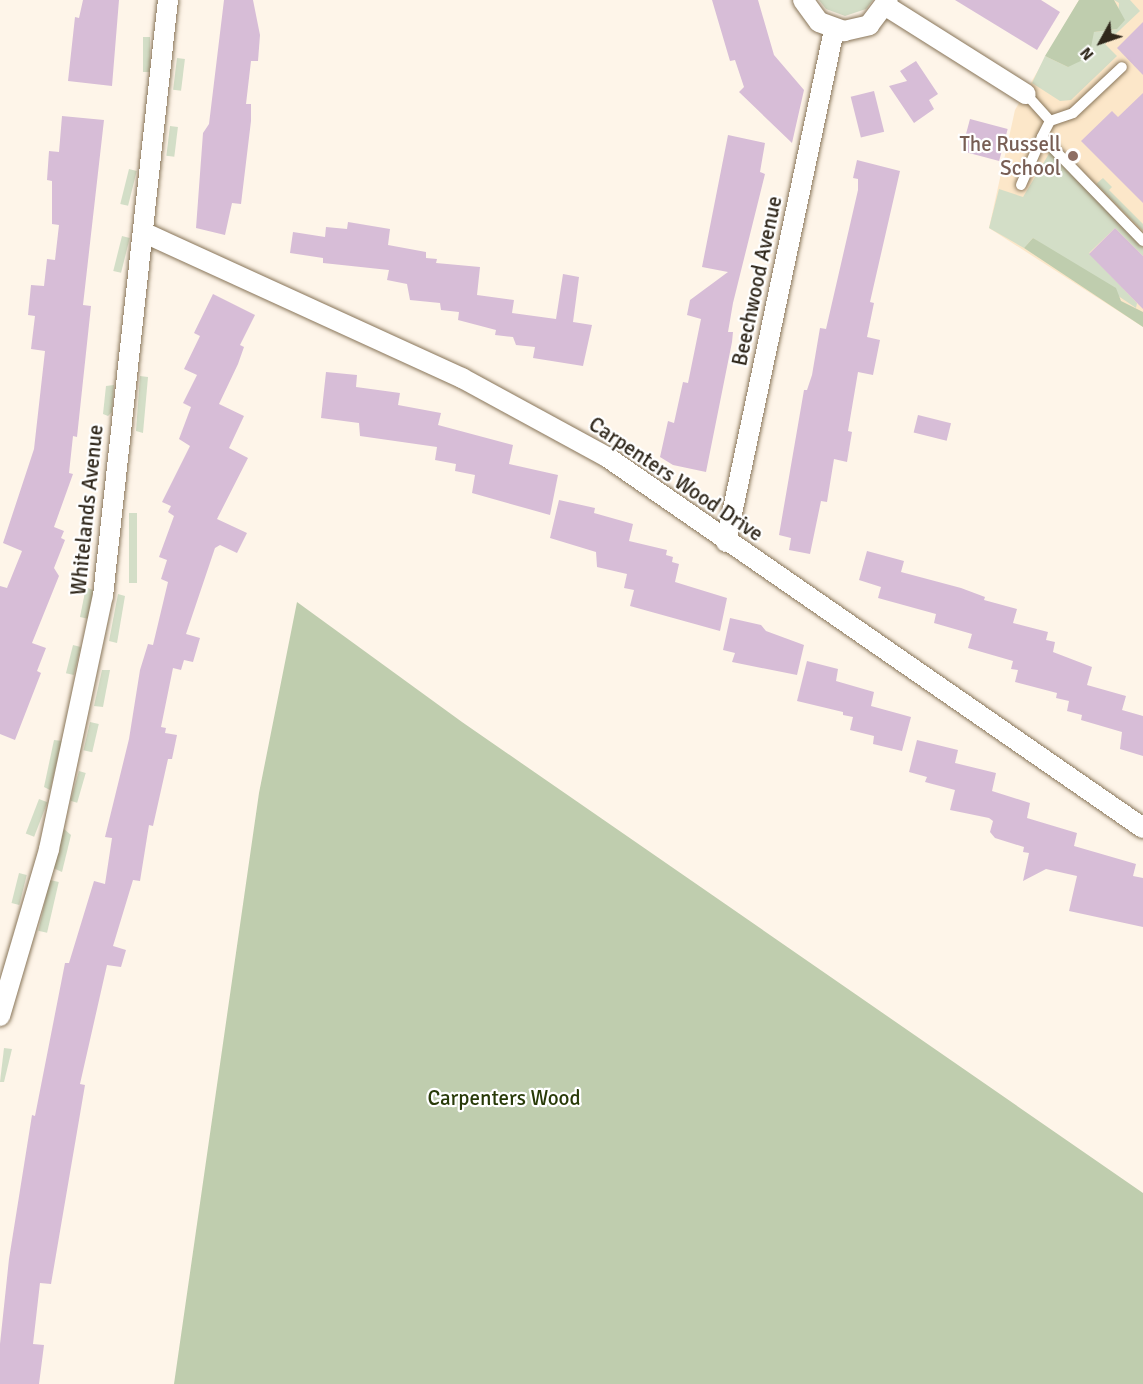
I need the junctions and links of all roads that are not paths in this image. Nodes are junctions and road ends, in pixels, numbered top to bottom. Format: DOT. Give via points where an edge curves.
graph roads {
  1 [pos="168,0"];
  2 [pos="803,0"];
  3 [pos="887,3"];
  4 [pos="834,30"];
  5 [pos="1122,67"];
  6 [pos="1026,94"];
  7 [pos="1050,121"];
  8 [pos="1042,137"];
  9 [pos="1021,186"];
  10 [pos="145,233"];
  11 [pos="1143,241"];
  12 [pos="726,542"];
  13 [pos="1143,828"];
  14 [pos="0,1016"];
  1 -- 10 [label="street, Whitelands Avenue"];
  2 -- 4 [label="street" via="819,22"];
  3 -- 4 [label="street" via="869,25"];
  3 -- 6 [label="street"];
  4 -- 12 [label="street, Beechwood Avenue"];
  5 -- 7 [label="lane" via="1073,113"];
  6 -- 7 [label="lane"];
  7 -- 8 [label="lane"];
  8 -- 9 [label="lane"];
  8 -- 11 [label="lane"];
  10 -- 12 [label="street, Carpenters Wood Drive" via="462,378 607,457"];
  10 -- 14 [label="street, Whitelands Avenue" via="103,596 49,849"];
  12 -- 13 [label="street, Carpenters Wood Drive"];
}
